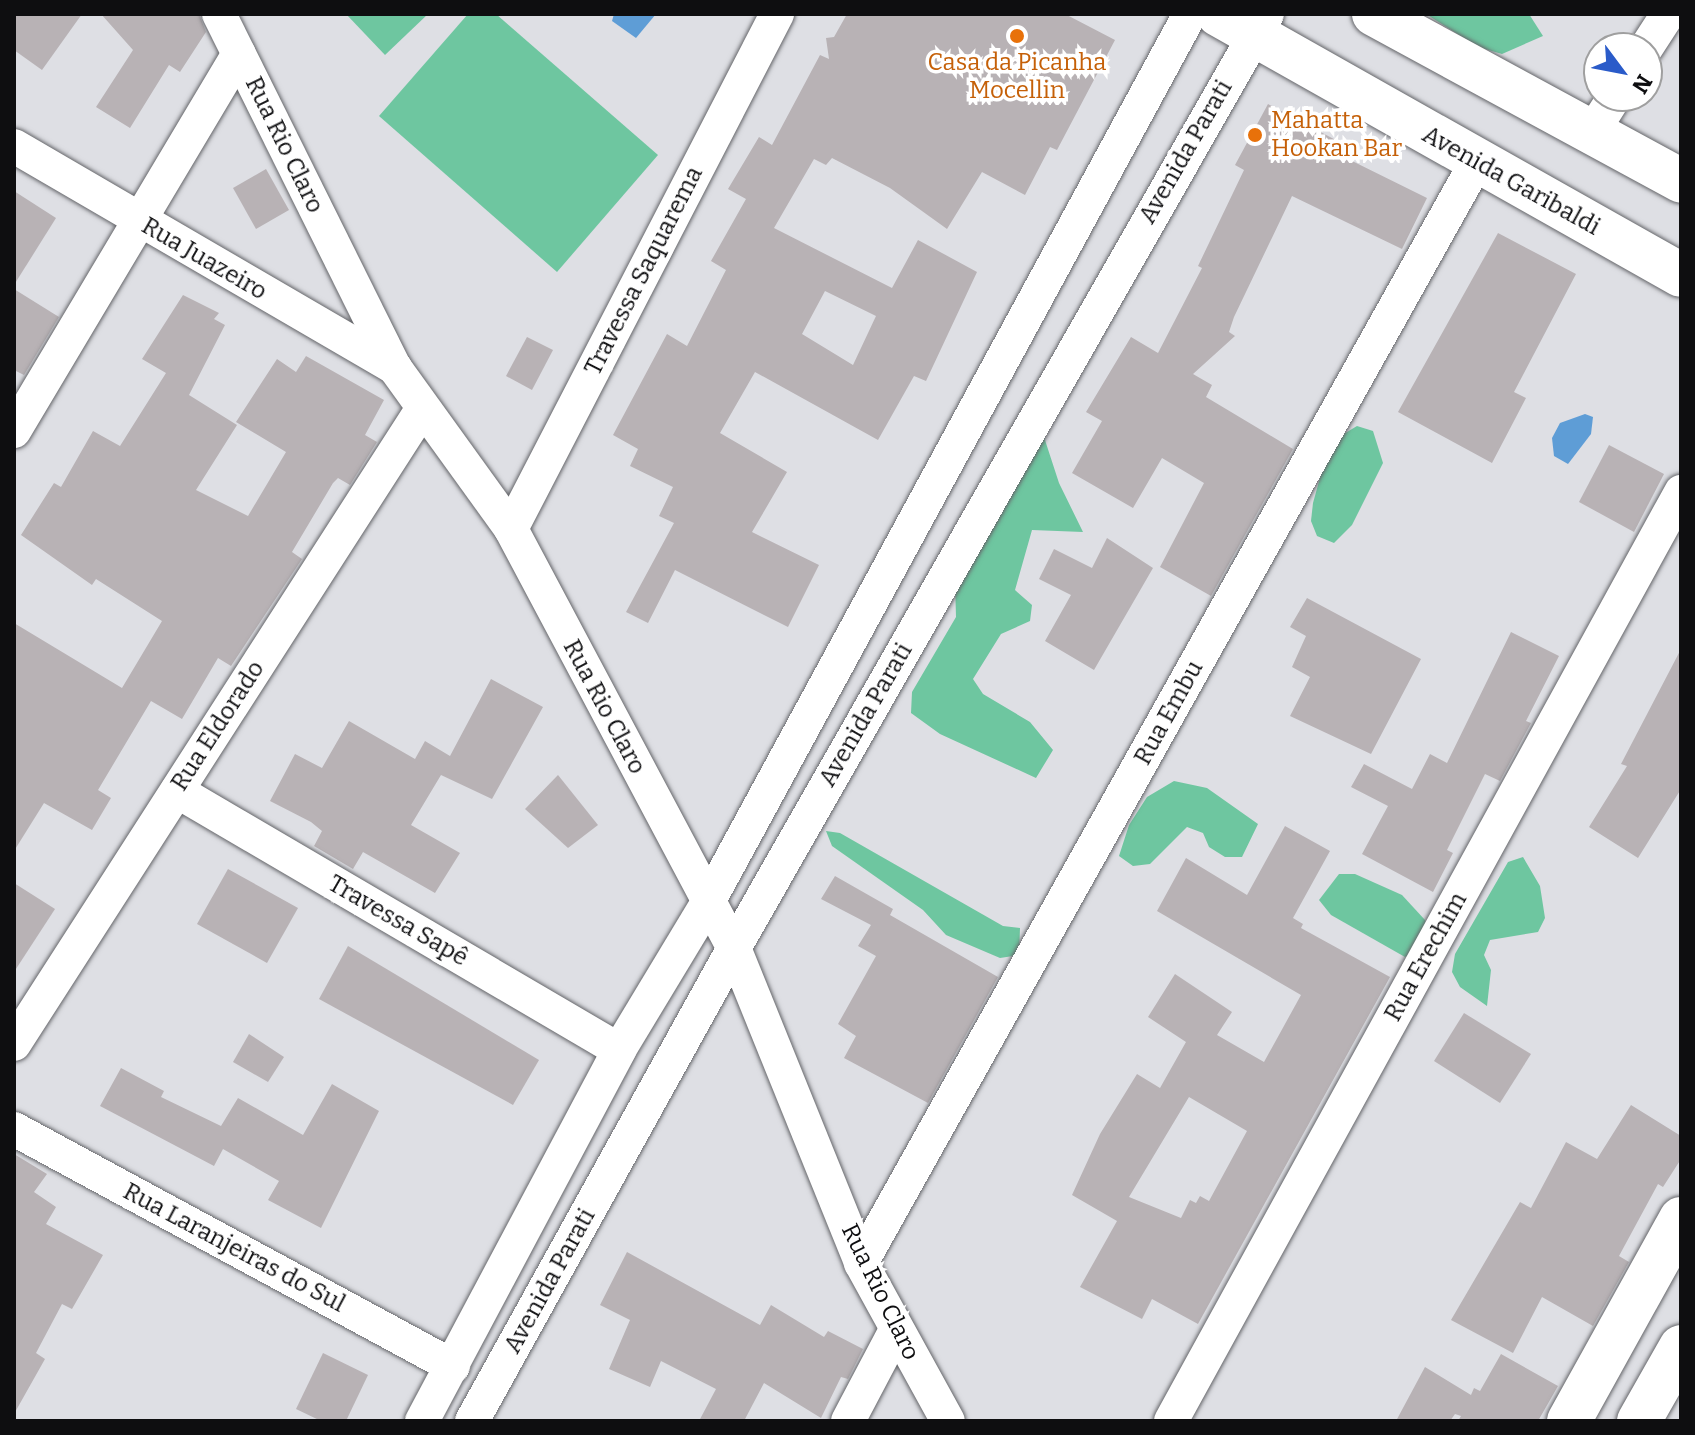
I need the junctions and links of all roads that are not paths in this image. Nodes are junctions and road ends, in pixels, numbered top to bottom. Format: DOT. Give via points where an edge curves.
graph roads {
  1 [pos="219,14"];
  2 [pos="777,14"];
  3 [pos="1190,14"];
  4 [pos="1374,14"];
  5 [pos="1668,14"];
  6 [pos="1246,21"];
  7 [pos="1656,32"];
  8 [pos="239,54"];
  9 [pos="1605,112"];
  10 [pos="1591,134"];
  11 [pos="14,146"];
  12 [pos="1476,163"];
  13 [pos="1681,181"];
  14 [pos="141,223"];
  15 [pos="1681,275"];
  16 [pos="395,368"];
  17 [pos="423,408"];
  18 [pos="14,431"];
  19 [pos="1681,492"];
  20 [pos="511,529"];
  21 [pos="177,791"];
  22 [pos="707,904"];
  23 [pos="734,948"];
  24 [pos="14,1044"];
  25 [pos="619,1050"];
  26 [pos="14,1129"];
  27 [pos="1681,1219"];
  28 [pos="861,1263"];
  29 [pos="895,1332"];
  30 [pos="1681,1347"];
  31 [pos="453,1366"];
  32 [pos="1577,1407"];
  33 [pos="1640,1419"];
  34 [pos="949,1420"];
  35 [pos="422,1421"];
  36 [pos="472,1421"];
  37 [pos="848,1421"];
  38 [pos="1171,1421"];
  1 -- 8 [label="street, Rua Rio Claro"];
  2 -- 20 [label="street, Travessa Saquarema"];
  3 -- 22 [label="street, Avenida Parati"];
  4 -- 10 [label="main road"];
  5 -- 7 [label="street"];
  6 -- 12 [label="main road, Avenida Garibaldi"];
  6 -- 23 [label="street, Avenida Parati"];
  8 -- 14 [label="street"];
  8 -- 16 [label="street, Rua Rio Claro"];
  9 -- 10 [label="street"];
  10 -- 13 [label="main road"];
  11 -- 14 [label="street, Rua Juazeiro"];
  12 -- 15 [label="main road, Avenida Garibaldi"];
  12 -- 28 [label="street, Rua Embu"];
  14 -- 16 [label="street, Rua Juazeiro"];
  14 -- 18 [label="street"];
  16 -- 17 [label="street, Rua Rio Claro"];
  17 -- 20 [label="street, Rua Rio Claro"];
  17 -- 21 [label="street, Rua Eldorado"];
  19 -- 38 [label="street, Rua Erechim"];
  20 -- 22 [label="street, Rua Rio Claro"];
  21 -- 24 [label="street, Rua Eldorado"];
  21 -- 25 [label="street, Travessa Sapê"];
  22 -- 23 [label="street, Rua Rio Claro"];
  22 -- 25 [label="street, Avenida Parati"];
  23 -- 28 [label="street, Rua Rio Claro"];
  23 -- 36 [label="street, Avenida Parati"];
  25 -- 31 [label="street, Avenida Parati"];
  26 -- 31 [label="street, Rua Laranjeiras do Sul"];
  27 -- 32 [label="main road"];
  28 -- 29 [label="street, Rua Rio Claro"];
  29 -- 34 [label="street, Rua Rio Claro"];
  29 -- 37 [label="street"];
  30 -- 33 [label="main road"];
  31 -- 35 [label="street, Avenida Parati"];
  32 -- 33 [label="main road"];
}
